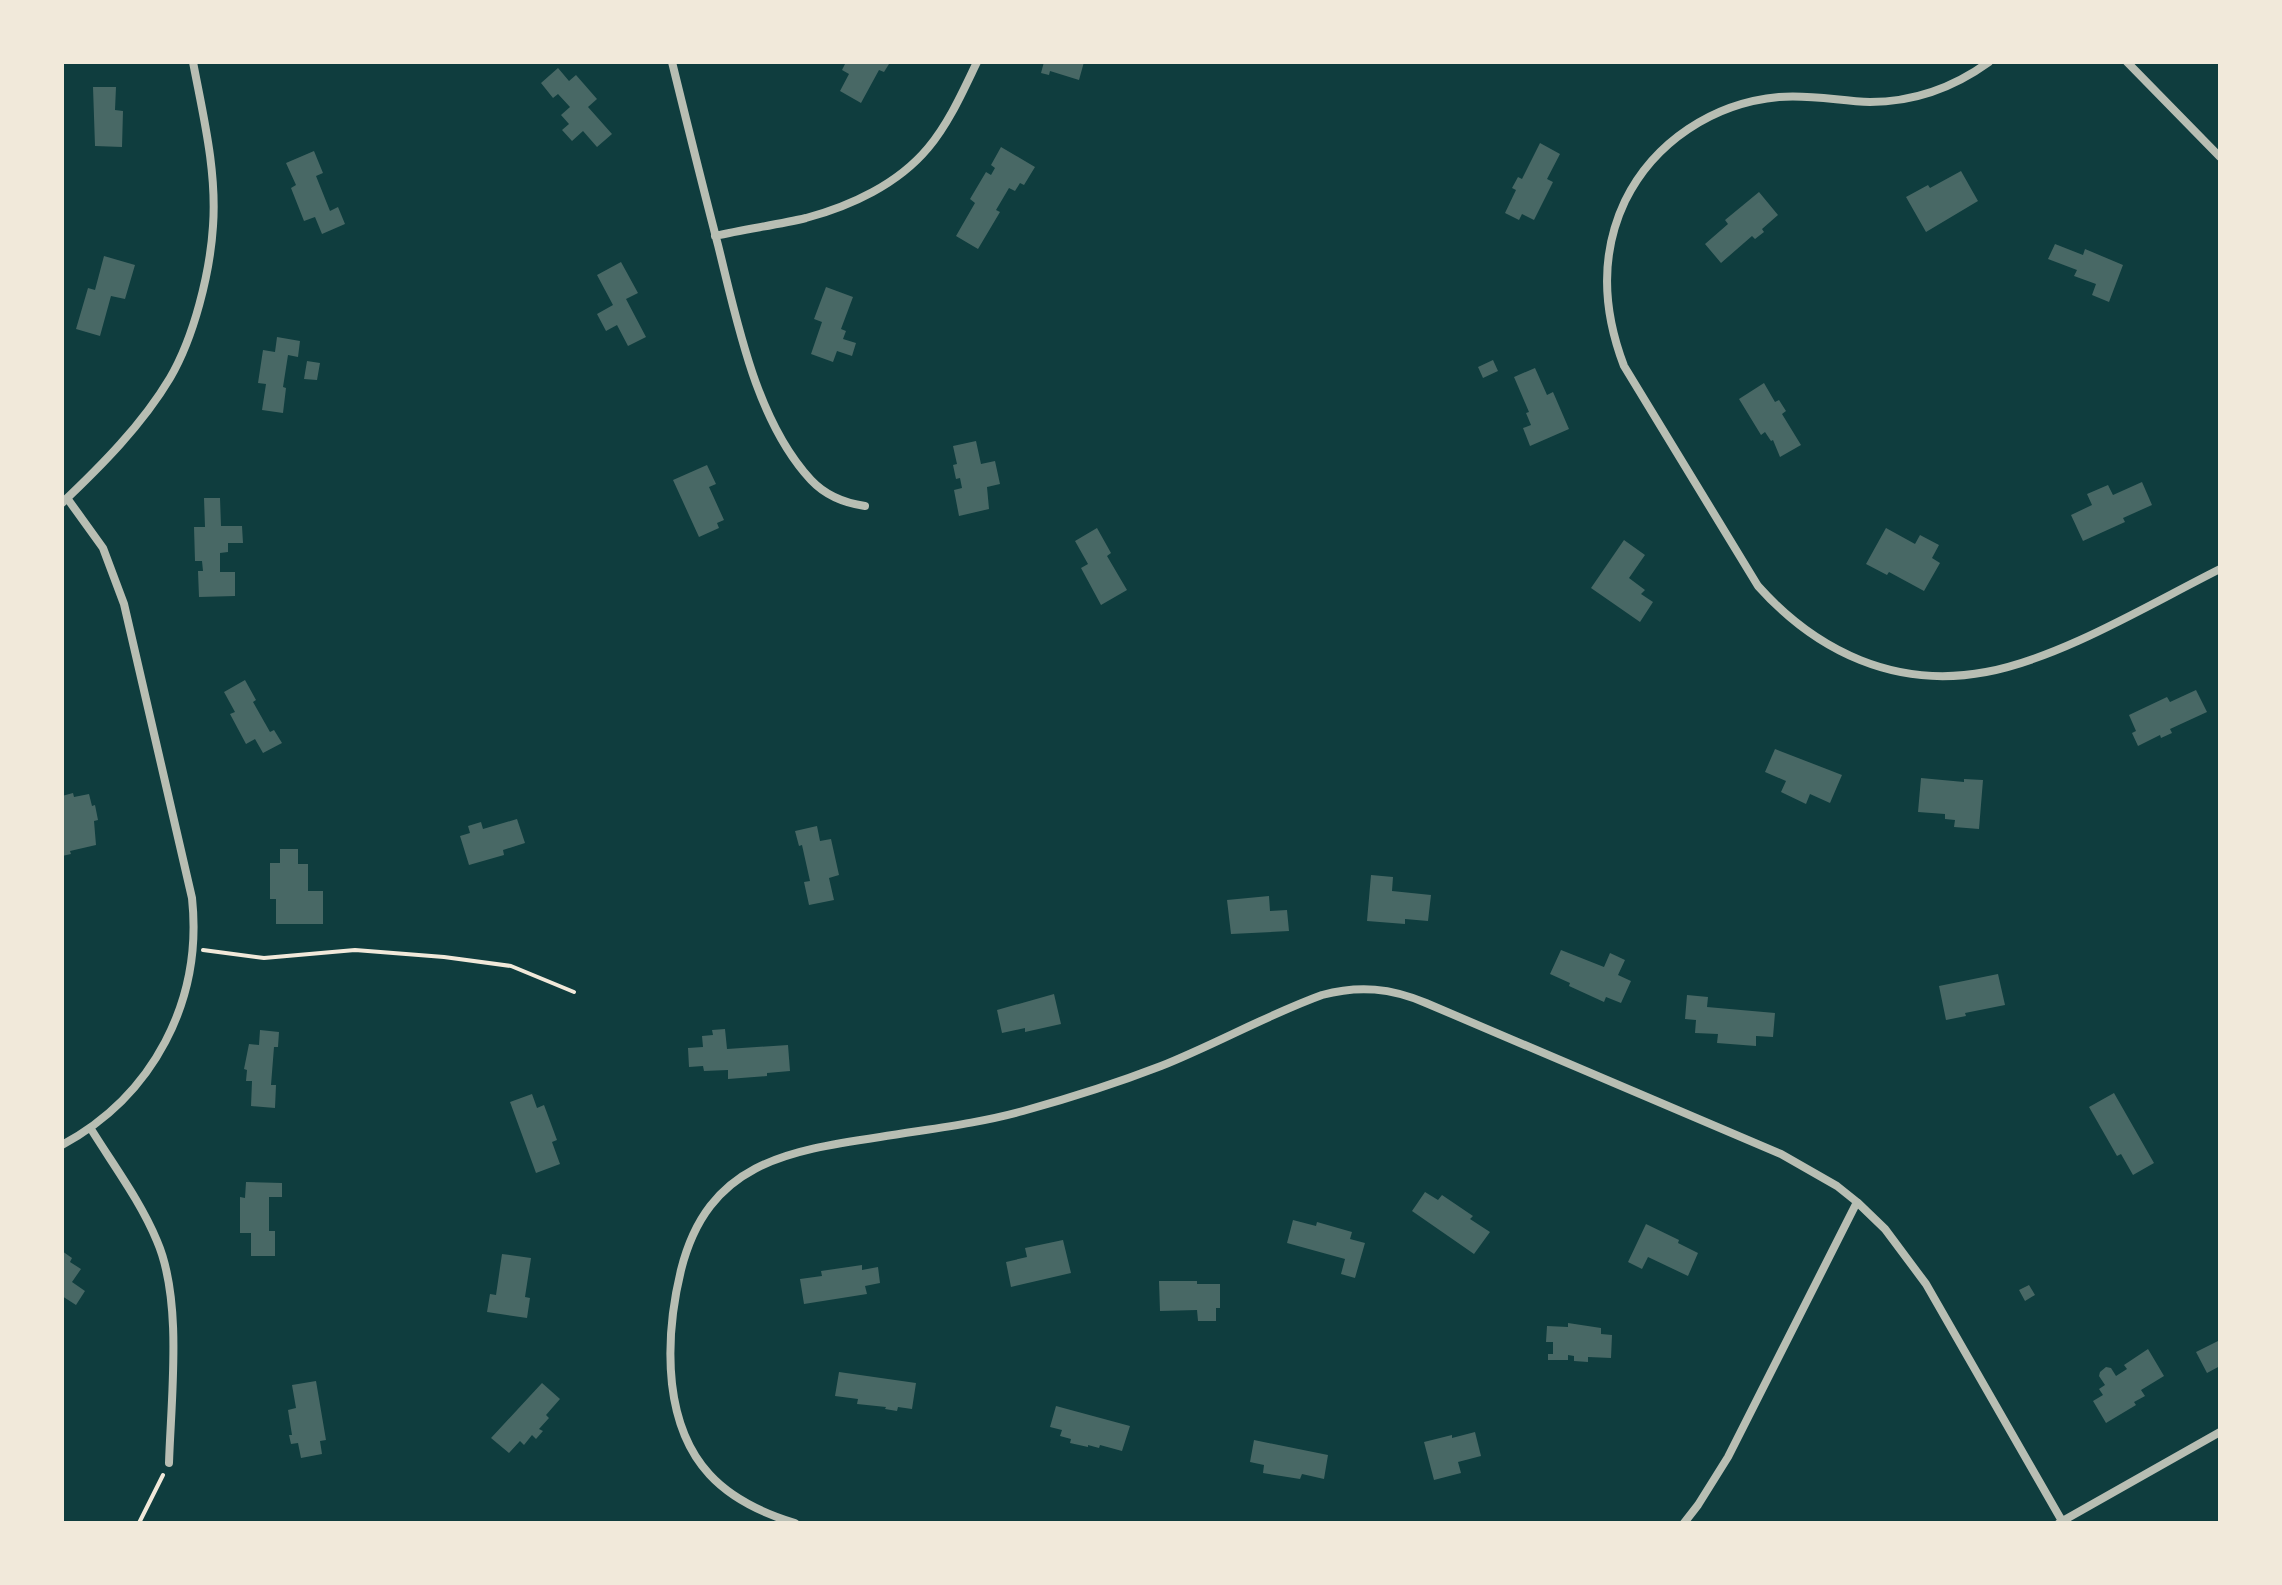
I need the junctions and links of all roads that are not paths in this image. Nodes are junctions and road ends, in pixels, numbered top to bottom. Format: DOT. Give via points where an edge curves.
graph roads {
  1 [pos="193,62"];
  2 [pos="672,62"];
  3 [pos="977,62"];
  4 [pos="1989,62"];
  5 [pos="2127,62"];
  6 [pos="2220,157"];
  7 [pos="715,236"];
  8 [pos="65,500"];
  9 [pos="865,506"];
  10 [pos="2220,569"];
  11 [pos="91,1129"];
  12 [pos="62,1145"];
  13 [pos="1857,1202"];
  14 [pos="2220,1432"];
  15 [pos="169,1463"];
  16 [pos="2061,1522"];
  17 [pos="795,1523"];
  18 [pos="1684,1523"];
  1 -- 8 [label="street" via="212,183 213,224 199,300 171,376 127,436"];
  2 -- 7 [label="street"];
  3 -- 7 [label="street" via="928,149 895,179 859,200 806,218"];
  4 -- 10 [label="street" via="1957,82 1916,97 1869,102 1781,96 1750,101 1708,117 1670,142 1631,189 1609,246 1607,307 1624,366 1758,586 1802,628 1858,660 1921,675 2006,667 2081,638"];
  5 -- 6 [label="street"];
  7 -- 9 [label="street" via="740,336 772,419 811,480 830,496"];
  8 -- 11 [label="street" via="103,548 124,604 192,898 194,949 184,999 165,1042 128,1095"];
  11 -- 12 [label="street"];
  11 -- 15 [label="street" via="145,1215 167,1270 172,1349"];
  13 -- 16 [label="street" via="1885,1229 1926,1284"];
  13 -- 17 [label="street" via="1781,1154 1386,989 1322,995 1161,1066 1023,1111 807,1148 757,1166 713,1204 685,1256 671,1346 675,1408 694,1457 732,1495"];
  13 -- 18 [label="street" via="1728,1457"];
  14 -- 16 [label="street"];
}
